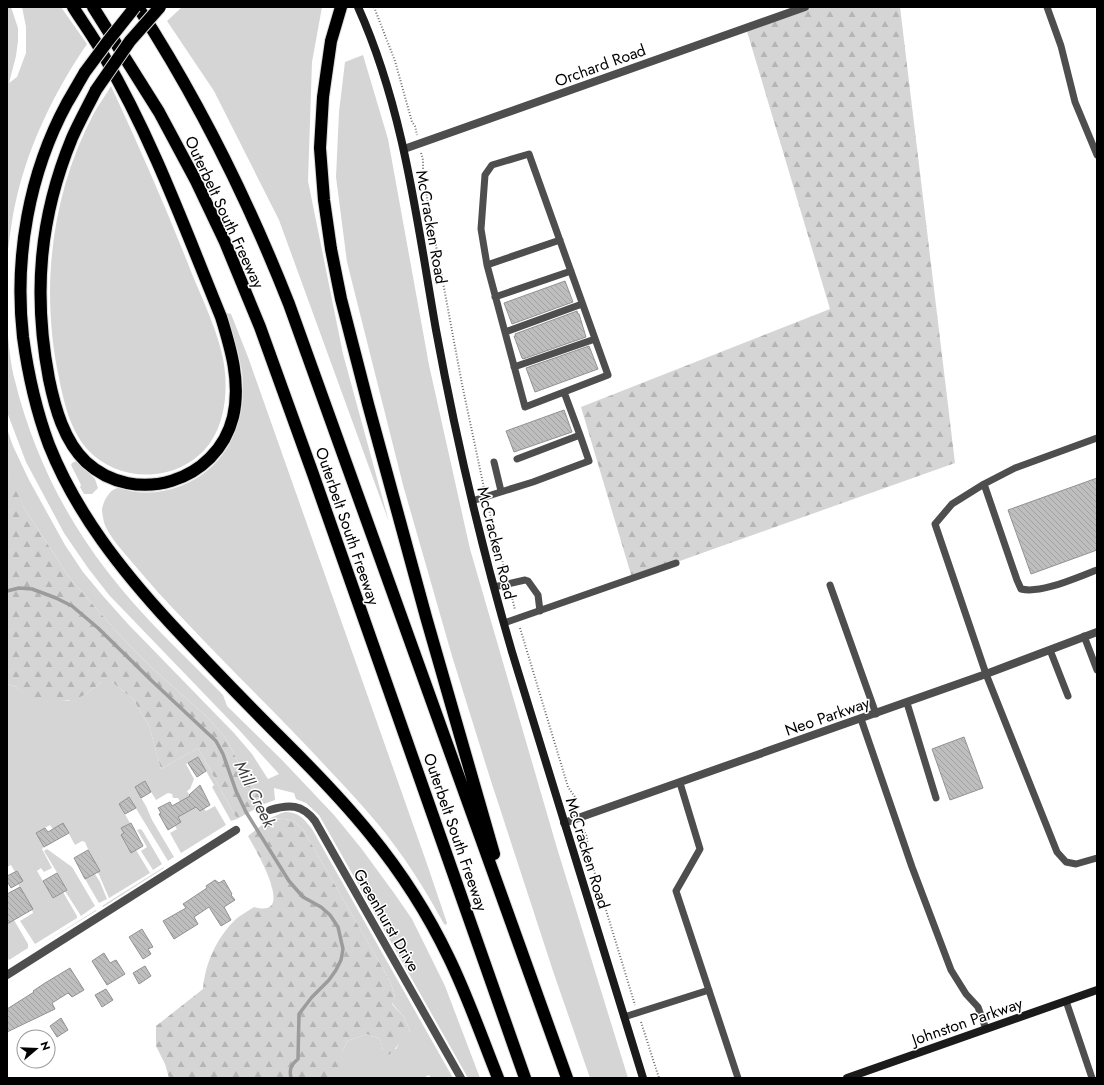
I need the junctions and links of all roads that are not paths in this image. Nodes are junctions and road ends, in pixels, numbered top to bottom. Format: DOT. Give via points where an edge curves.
graph roads {
  1 [pos="73,7"];
  2 [pos="93,7"];
  3 [pos="135,7"];
  4 [pos="138,7"];
  5 [pos="160,7"];
  6 [pos="341,7"];
  7 [pos="358,7"];
  8 [pos="805,7"];
  9 [pos="1047,7"];
  10 [pos="404,149"];
  11 [pos="1097,155"];
  12 [pos="560,240"];
  13 [pos="487,265"];
  14 [pos="571,271"];
  15 [pos="495,297"];
  16 [pos="582,304"];
  17 [pos="505,332"];
  18 [pos="595,339"];
  19 [pos="514,367"];
  20 [pos="564,392"];
  21 [pos="580,435"];
  22 [pos="1097,438"];
  23 [pos="516,459"];
  24 [pos="494,462"];
  25 [pos="984,484"];
  26 [pos="501,492"];
  27 [pos="472,501"];
  28 [pos="676,563"];
  29 [pos="1097,570"];
  30 [pos="830,585"];
  31 [pos="494,587"];
  32 [pos="540,611"];
  33 [pos="504,623"];
  34 [pos="1097,632"];
  35 [pos="1084,636"];
  36 [pos="1050,650"];
  37 [pos="1097,670"];
  38 [pos="986,674"];
  39 [pos="1068,696"];
  40 [pos="907,703"];
  41 [pos="876,714"];
  42 [pos="861,719"];
  43 [pos="680,783"];
  44 [pos="936,798"];
  45 [pos="270,810"];
  46 [pos="564,824"];
  47 [pos="236,830"];
  48 [pos="1097,858"];
  49 [pos="524,957"];
  50 [pos="7,975"];
  51 [pos="709,990"];
  52 [pos="1097,990"];
  53 [pos="1066,1001"];
  54 [pos="624,1018"];
  55 [pos="986,1030"];
  56 [pos="851,1077"];
  57 [pos="461,1078"];
  58 [pos="498,1078"];
  59 [pos="525,1078"];
  60 [pos="567,1078"];
  61 [pos="643,1078"];
  62 [pos="738,1078"];
  63 [pos="1092,1078"];
  1 -- 5 [label="highway, bridge" via="104,55 118,79 150,146 221,317 235,369 233,417 219,447 196,470 175,480 152,485 126,482 107,476 78,453 64,429 50,385 44,355 40,296 42,248 47,218 66,154 96,90 130,41"];
  2 -- 59 [label="highway, Outerbelt South Freeway" via="159,112 196,181 225,242 254,313 316,482"];
  3 -- 58 [label="highway, bridge" via="85,72 66,105 36,181 25,228 21,270 21,316 26,361 35,405 49,446 67,485 85,516 119,564 191,645 339,797 400,874 449,957"];
  4 -- 49 [label="highway, Outerbelt South Freeway" via="207,124 266,246 307,351"];
  6 -- 49 [label="highway" via="331,41 323,97 320,148 332,256 403,533"];
  7 -- 10 [label="street, McCracken Road" via="383,74"];
  8 -- 10 [label="street, Orchard Road"];
  9 -- 11 [label="lane" via="1061,46 1075,102"];
  10 -- 27 [label="street, McCracken Road" via="436,331"];
  12 -- 13 [label="lane"];
  12 -- 13 [label="lane" via="529,154 492,165 485,174 481,229"];
  12 -- 14 [label="lane"];
  13 -- 15 [label="lane"];
  14 -- 15 [label="lane"];
  14 -- 16 [label="lane"];
  15 -- 17 [label="lane"];
  16 -- 17 [label="lane"];
  16 -- 18 [label="lane"];
  17 -- 19 [label="lane"];
  18 -- 19 [label="lane"];
  18 -- 20 [label="lane" via="608,375"];
  19 -- 20 [label="lane" via="525,407"];
  20 -- 21 [label="lane"];
  21 -- 23 [label="lane"];
  21 -- 26 [label="lane" via="589,461"];
  22 -- 25 [label="lane" via="1015,468"];
  24 -- 26 [label="lane"];
  25 -- 29 [label="lane" via="1022,589 1029,591 1045,588"];
  25 -- 38 [label="lane" via="952,504 935,524"];
  26 -- 27 [label="lane"];
  27 -- 31 [label="street, McCracken Road"];
  28 -- 32 [label="lane"];
  30 -- 41 [label="lane"];
  31 -- 32 [label="lane" via="528,581 538,595"];
  31 -- 33 [label="street, McCracken Road"];
  32 -- 33 [label="lane"];
  33 -- 46 [label="street, McCracken Road"];
  34 -- 35 [label="street, Neo Parkway"];
  35 -- 36 [label="street, Neo Parkway"];
  35 -- 37 [label="lane"];
  36 -- 38 [label="street, Neo Parkway"];
  36 -- 39 [label="lane"];
  38 -- 40 [label="street, Neo Parkway"];
  38 -- 48 [label="lane" via="1057,852 1066,862 1076,864"];
  40 -- 41 [label="street, Neo Parkway"];
  40 -- 44 [label="lane"];
  41 -- 42 [label="street, Neo Parkway"];
  42 -- 43 [label="street, Neo Parkway"];
  42 -- 55 [label="lane" via="951,970 966,994 978,1007"];
  43 -- 46 [label="street, Neo Parkway"];
  43 -- 51 [label="lane" via="700,849 676,891"];
  45 -- 57 [label="street, Greenhurst Drive" via="295,806 303,809 315,821"];
  46 -- 54 [label="street, McCracken Road"];
  47 -- 50 [label="street"];
  49 -- 60 [label="highway, Outerbelt South Freeway"];
  51 -- 54 [label="lane"];
  51 -- 62 [label="lane"];
  52 -- 53 [label="street, Johnston Parkway"];
  53 -- 55 [label="street, Johnston Parkway"];
  53 -- 63 [label="lane"];
  54 -- 61 [label="street, McCracken Road"];
  55 -- 56 [label="street, Johnston Parkway"];
}
